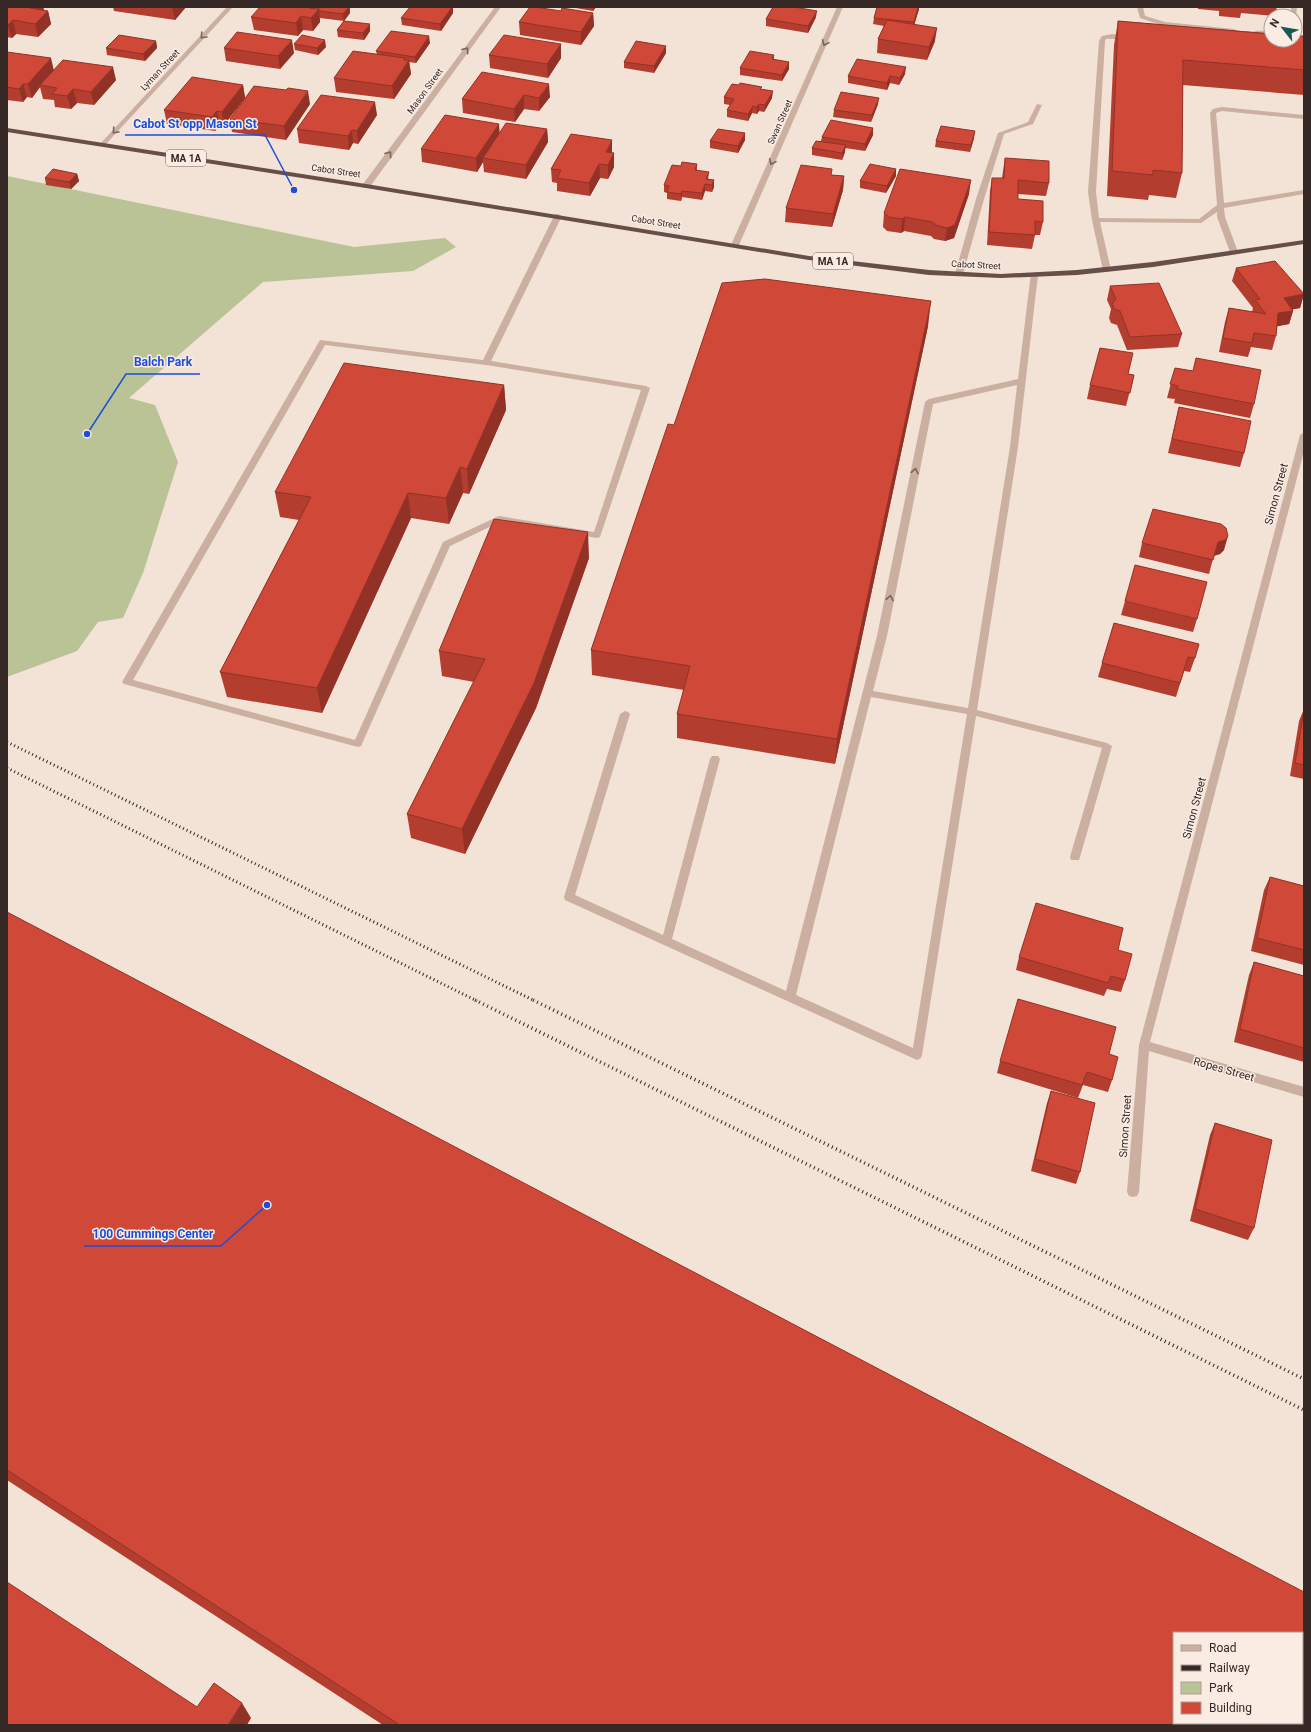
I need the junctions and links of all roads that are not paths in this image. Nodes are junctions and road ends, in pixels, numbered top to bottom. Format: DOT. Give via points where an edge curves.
graph roads {
  1 [pos="230,7"];
  2 [pos="498,7"];
  3 [pos="840,7"];
  4 [pos="1140,7"];
  5 [pos="1263,34"];
  6 [pos="1135,38"];
  7 [pos="1039,105"];
  8 [pos="1304,117"];
  9 [pos="7,130"];
  10 [pos="103,144"];
  11 [pos="366,186"];
  12 [pos="1304,192"];
  13 [pos="1220,206"];
  14 [pos="558,216"];
  15 [pos="1096,220"];
  16 [pos="1304,242"];
  17 [pos="735,245"];
  18 [pos="1234,252"];
  19 [pos="1107,270"];
  20 [pos="959,274"];
  21 [pos="1034,275"];
  22 [pos="486,364"];
  23 [pos="1022,381"];
  24 [pos="1304,435"];
  25 [pos="868,693"];
  26 [pos="972,712"];
  27 [pos="625,714"];
  28 [pos="715,759"];
  29 [pos="1075,858"];
  30 [pos="666,941"];
  31 [pos="790,997"];
  32 [pos="1144,1045"];
  33 [pos="1304,1092"];
  34 [pos="1132,1192"];
  1 -- 10 [label="street, Lyman Street, one-way"];
  11 -- 2 [label="street, Mason Street, one-way"];
  3 -- 17 [label="street, Swan Street, one-way"];
  4 -- 5 [label="street" via="1142,17 1164,24"];
  6 -- 15 [label="street" via="1112,36 1104,37 1102,41 1092,192"];
  7 -- 20 [label="street" via="1031,123 1001,133"];
  8 -- 13 [label="street" via="1215,110 1213,113"];
  9 -- 10 [label="highway, Cabot Street / MA 1A"];
  10 -- 11 [label="highway, Cabot Street / MA 1A"];
  11 -- 14 [label="highway, Cabot Street / MA 1A"];
  12 -- 13 [label="street"];
  13 -- 15 [label="street" via="1201,221"];
  13 -- 18 [label="street" via="1221,217"];
  14 -- 17 [label="highway, Cabot Street / MA 1A"];
  14 -- 22 [label="street"];
  15 -- 19 [label="street"];
  16 -- 18 [label="highway, Cabot Street / MA 1A"];
  17 -- 20 [label="highway, Cabot Street / MA 1A" via="862,265"];
  18 -- 19 [label="highway, Cabot Street / MA 1A"];
  19 -- 21 [label="highway, Cabot Street / MA 1A"];
  20 -- 21 [label="highway, Cabot Street / MA 1A"];
  21 -- 23 [label="street"];
  22 -- 22 [label="street" via="323,342 127,682 358,744 446,544 499,519 597,535 646,388"];
  25 -- 23 [label="street, one-way" via="882,636 929,402"];
  23 -- 26 [label="street"];
  24 -- 32 [label="street, Simon Street"];
  25 -- 26 [label="street"];
  25 -- 31 [label="street"];
  26 -- 29 [label="street" via="1107,746"];
  26 -- 31 [label="street" via="917,1055"];
  27 -- 30 [label="street" via="569,897"];
  28 -- 30 [label="street"];
  30 -- 31 [label="street"];
  32 -- 33 [label="street, Ropes Street"];
  32 -- 34 [label="street, Simon Street"];
}
